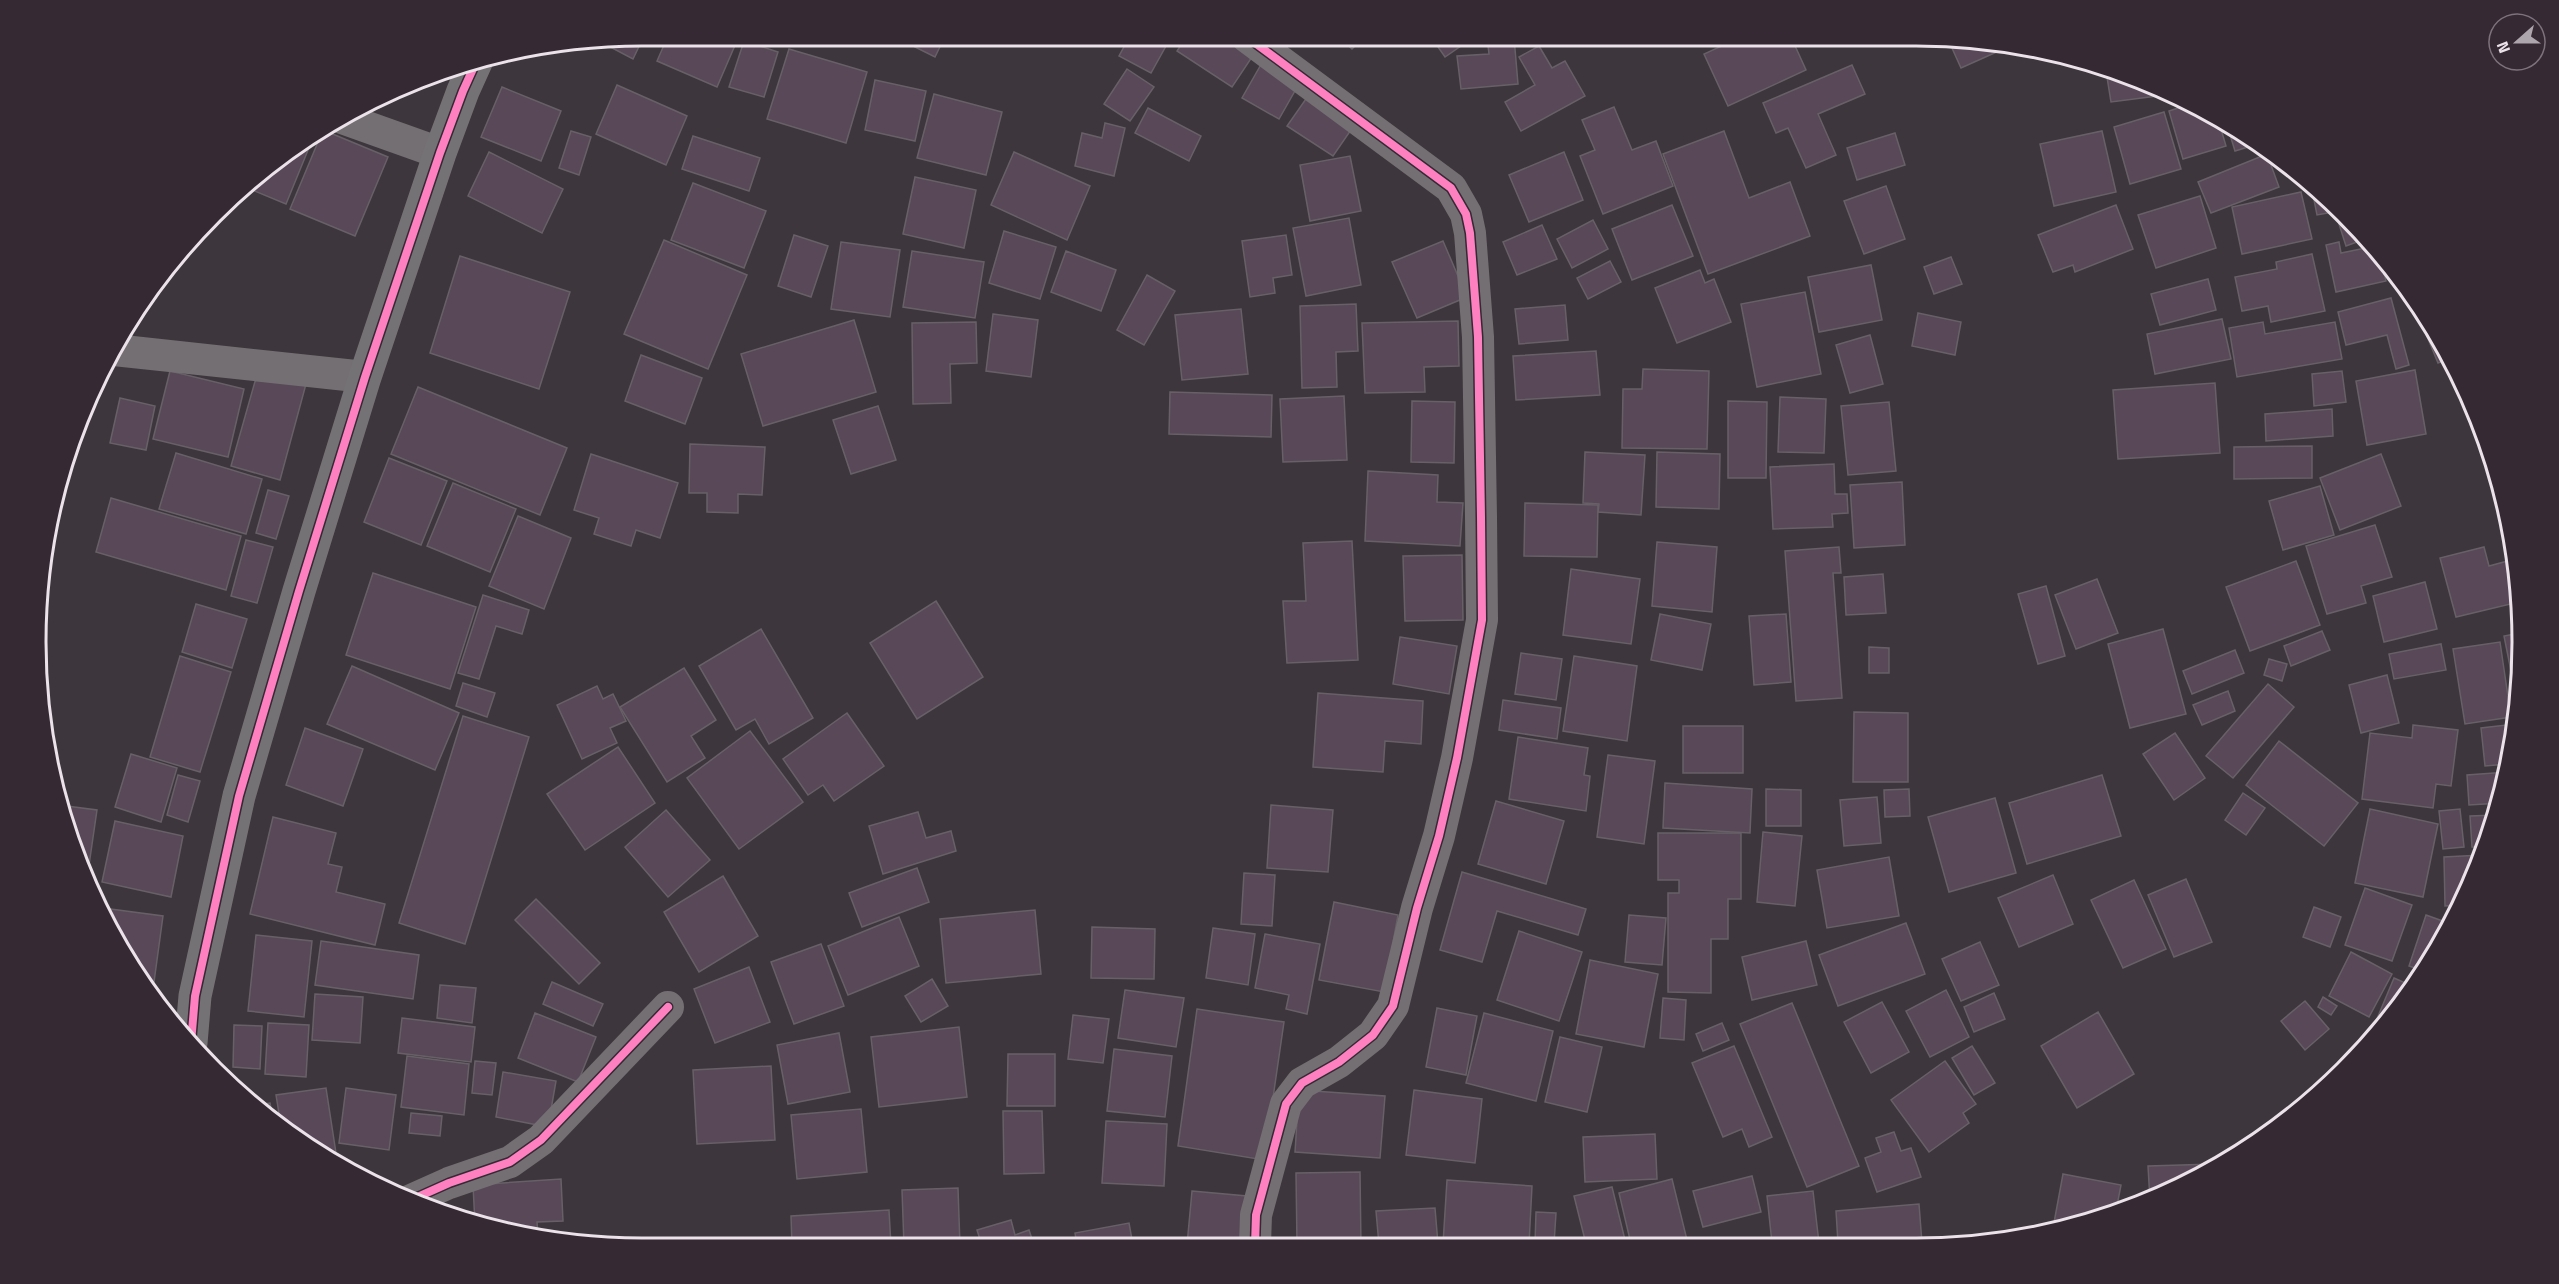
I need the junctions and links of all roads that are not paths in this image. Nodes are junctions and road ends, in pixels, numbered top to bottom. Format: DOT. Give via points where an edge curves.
graph roads {
  1 [pos="1259,46"];
  2 [pos="472,72"];
  3 [pos="352,122"];
  4 [pos="440,153"];
  5 [pos="122,351"];
  6 [pos="365,376"];
  7 [pos="668,1007"];
  8 [pos="192,1032"];
  9 [pos="422,1195"];
  10 [pos="1255,1238"];
  1 -- 10 [label="street" via="1451,188 1466,214 1478,337 1482,620 1457,758 1393,1006 1374,1035 1339,1062 1302,1083 1286,1104 1256,1215"];
  2 -- 4 [label="street"];
  3 -- 4 [label="street"];
  4 -- 6 [label="street"];
  5 -- 6 [label="street"];
  6 -- 8 [label="street" via="239,796 195,996"];
  7 -- 9 [label="street" via="541,1140 510,1161"];
}
